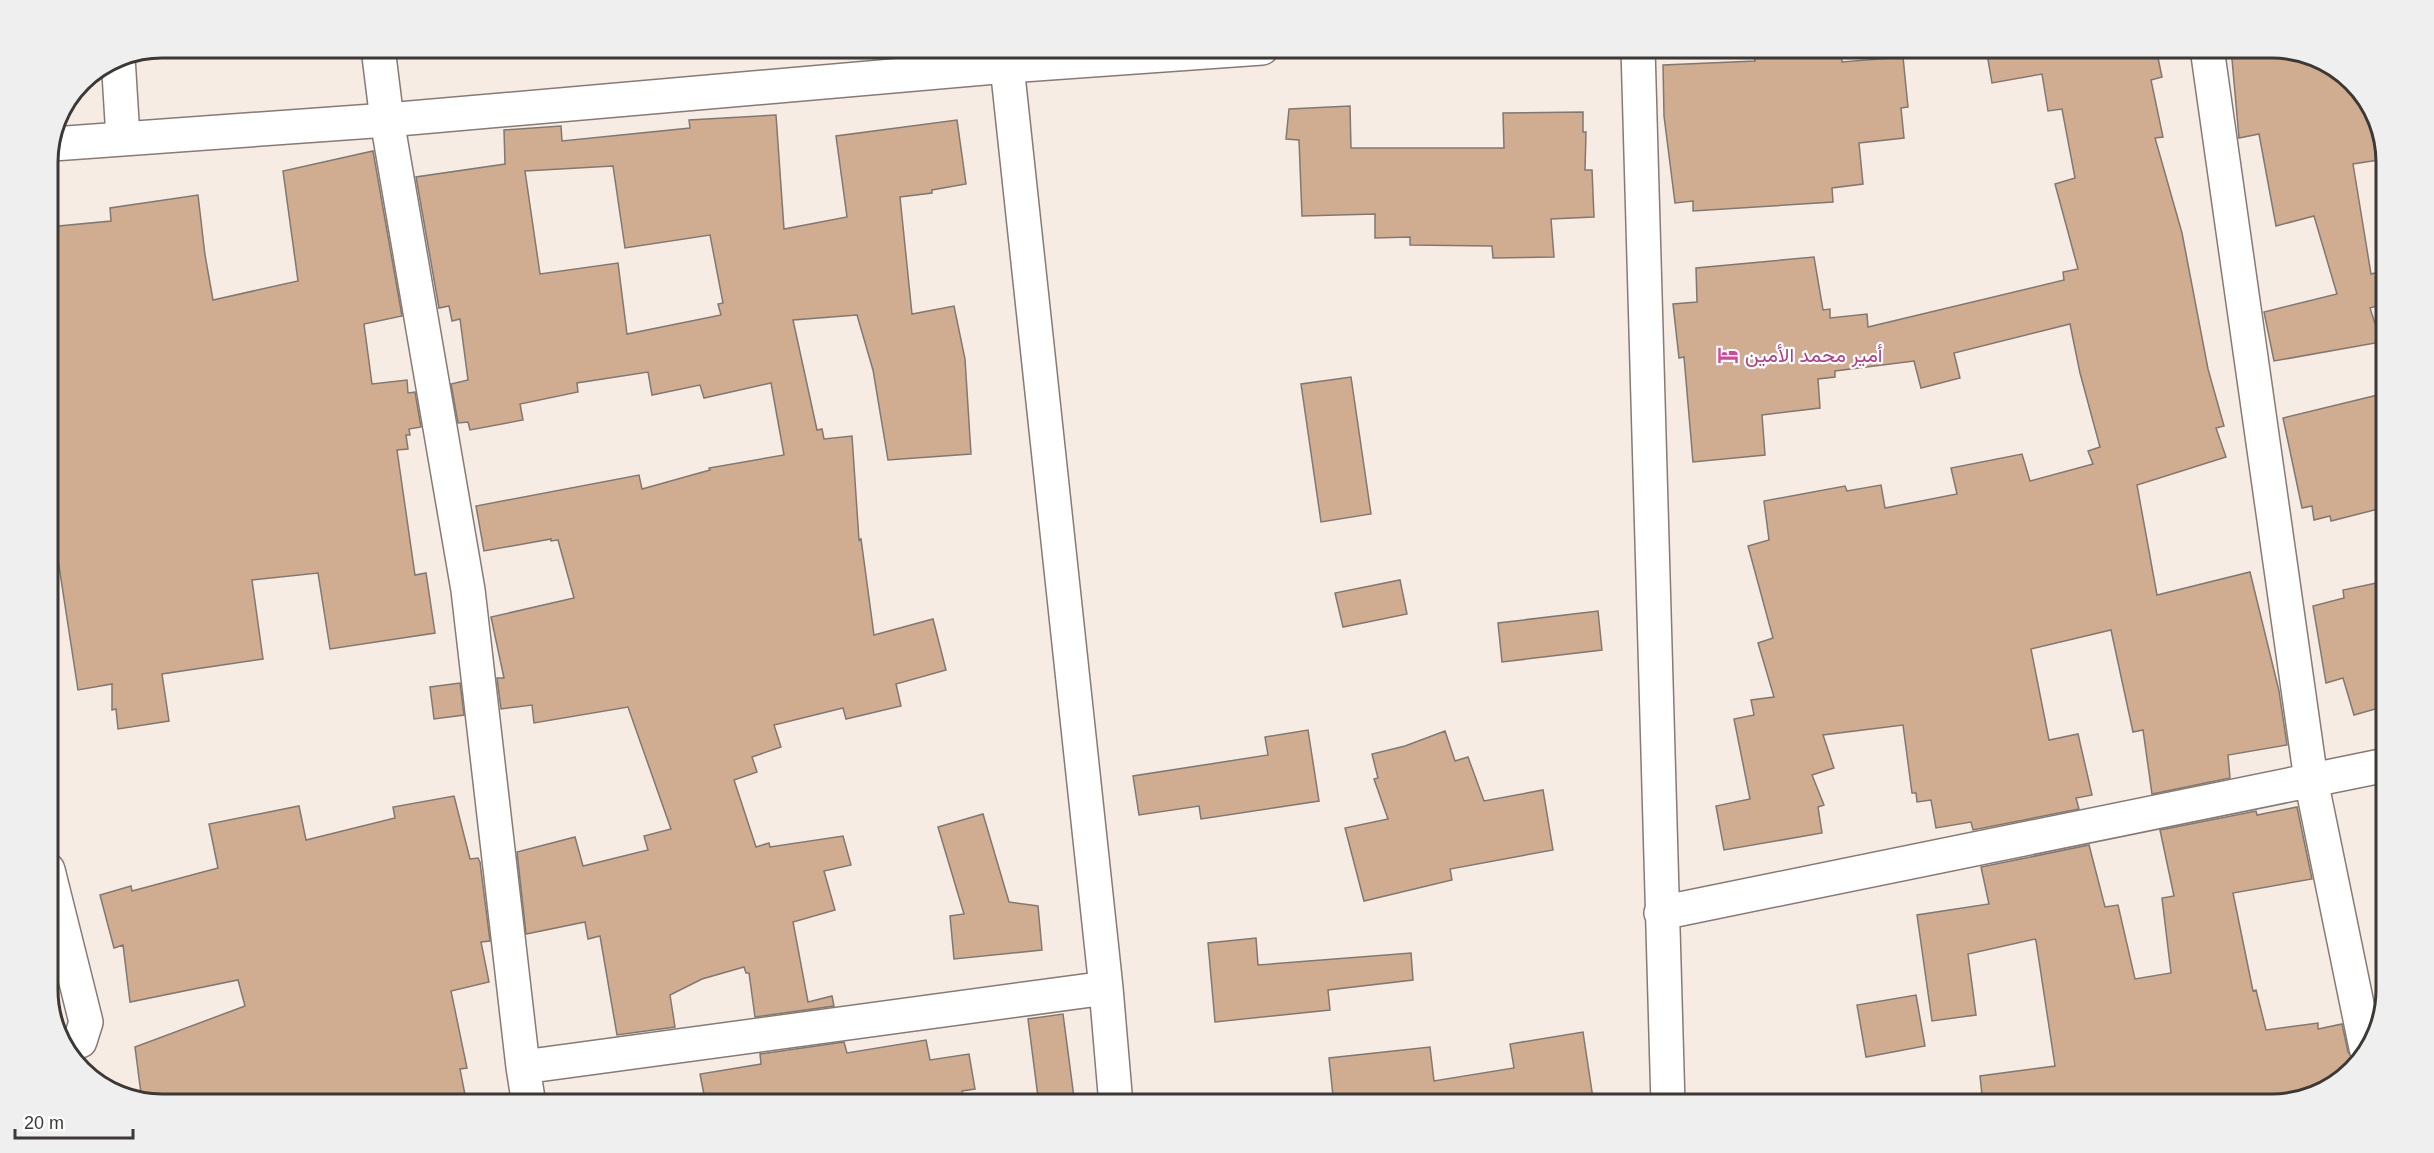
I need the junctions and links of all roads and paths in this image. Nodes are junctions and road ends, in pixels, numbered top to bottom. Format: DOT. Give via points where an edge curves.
graph roads {
  1 [pos="379,58"];
  2 [pos="995,58"];
  3 [pos="1005,58"];
  4 [pos="1638,58"];
  5 [pos="2208,58"];
  6 [pos="119,68"];
  7 [pos="387,120"];
  8 [pos="123,138"];
  9 [pos="61,143"];
  10 [pos="2376,767"];
  11 [pos="2311,780"];
  12 [pos="1661,912"];
  13 [pos="59,914"];
  14 [pos="1106,988"];
  15 [pos="2364,1038"];
  16 [pos="73,1043"];
  17 [pos="523,1067"];
  18 [pos="527,1094"];
  19 [pos="1115,1094"];
  20 [pos="1668,1094"];
  1 -- 7 [label="street"];
  2 -- 7 [label="street"];
  3 -- 14 [label="street"];
  4 -- 12 [label="street"];
  5 -- 11 [label="street"];
  6 -- 8 [label="street"];
  7 -- 8 [label="street"];
  7 -- 17 [label="street" via="468,590"];
  8 -- 9 [label="street"];
  10 -- 11 [label="street"];
  11 -- 12 [label="street"];
  11 -- 15 [label="street"];
  12 -- 20 [label="street"];
  13 -- 16 [label="street" via="86,1022 80,1041"];
  14 -- 17 [label="street"];
  14 -- 19 [label="street"];
  17 -- 18 [label="street"];
}
